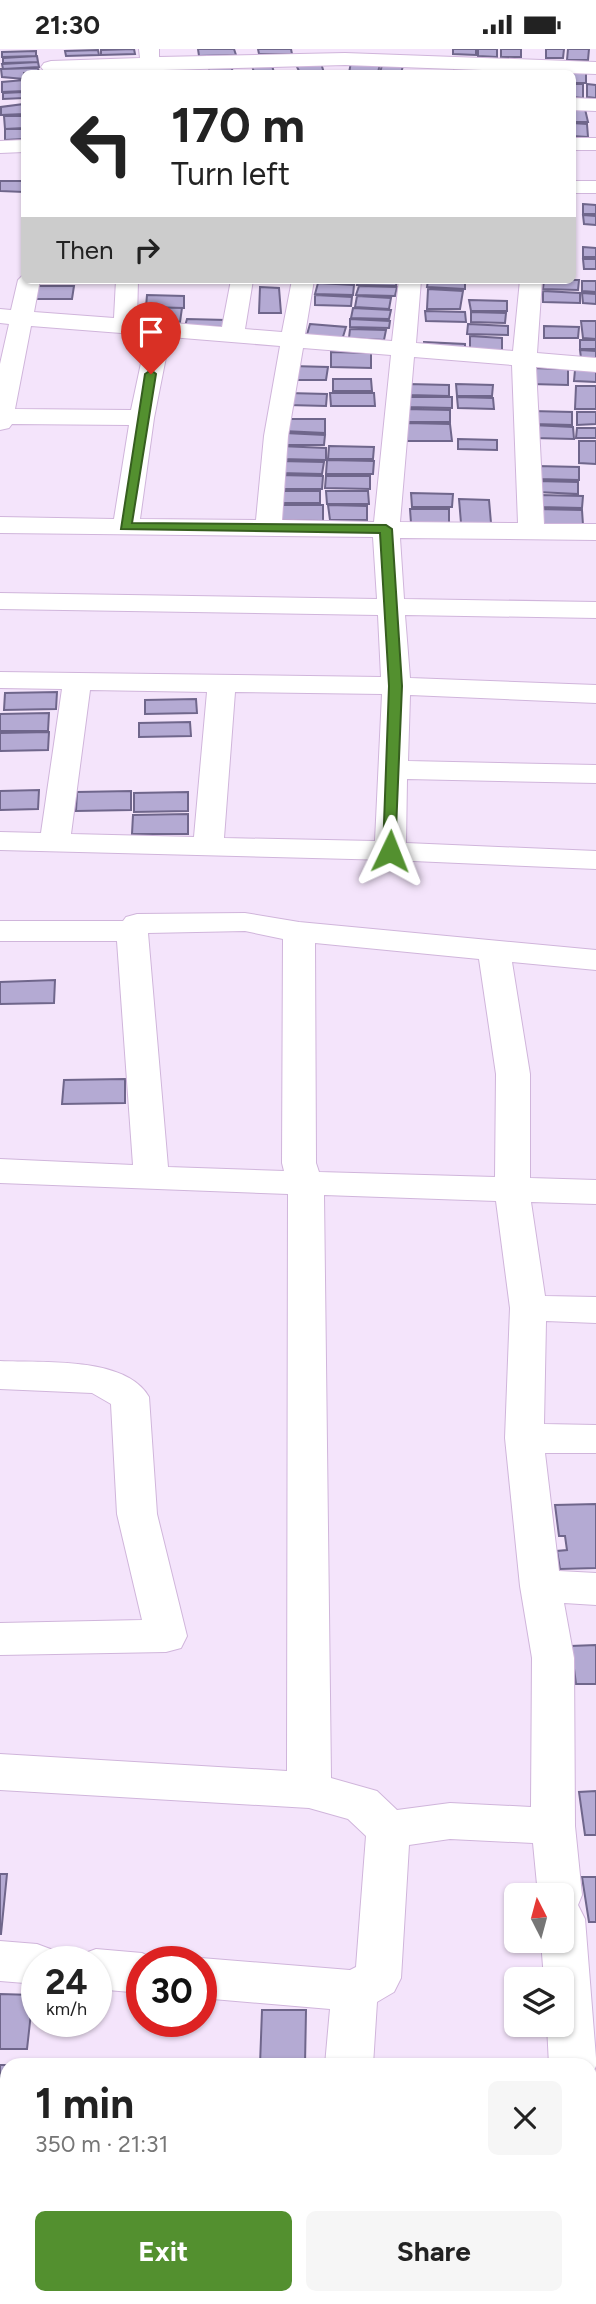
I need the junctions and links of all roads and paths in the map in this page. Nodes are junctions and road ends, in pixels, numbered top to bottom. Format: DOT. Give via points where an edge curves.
graph roads {
  1 [pos="244,55"];
  2 [pos="149,56"];
  3 [pos="50,63"];
  4 [pos="343,66"];
  5 [pos="596,68"];
  6 [pos="576,104"];
  7 [pos="596,105"];
  8 [pos="576,144"];
  9 [pos="596,144"];
  10 [pos="21,146"];
  11 [pos="0,147"];
  12 [pos="576,187"];
  13 [pos="596,187"];
  14 [pos="27,284"];
  15 [pos="127,284"];
  16 [pos="241,284"];
  17 [pos="302,284"];
  18 [pos="409,284"];
  19 [pos="531,284"];
  20 [pos="11,317"];
  21 [pos="125,326"];
  22 [pos="160,329"];
  23 [pos="232,335"];
  24 [pos="293,340"];
  25 [pos="401,351"];
  26 [pos="524,361"];
  27 [pos="596,365"];
  28 [pos="142,418"];
  29 [pos="1,419"];
  30 [pos="0,525"];
  31 [pos="126,526"];
  32 [pos="268,527"];
  33 [pos="386,529"];
  34 [pos="531,530"];
  35 [pos="596,532"];
  36 [pos="0,601"];
  37 [pos="391,606"];
  38 [pos="596,610"];
  39 [pos="0,680"];
  40 [pos="77,681"];
  41 [pos="222,683"];
  42 [pos="396,686"];
  43 [pos="596,694"];
  44 [pos="393,773"];
  45 [pos="596,774"];
  46 [pos="0,841"];
  47 [pos="55,842"];
  48 [pos="208,846"];
  49 [pos="390,851"];
  50 [pos="596,860"];
  51 [pos="137,924"];
  52 [pos="0,931"];
  53 [pos="299,932"];
  54 [pos="494,950"];
  55 [pos="596,960"];
  56 [pos="0,1171"];
  57 [pos="151,1178"];
  58 [pos="306,1183"];
  59 [pos="512,1190"];
  60 [pos="596,1192"];
  61 [pos="528,1308"];
  62 [pos="596,1310"];
  63 [pos="0,1375"];
  64 [pos="524,1438"];
  65 [pos="596,1439"];
  66 [pos="540,1586"];
  67 [pos="596,1589"];
  68 [pos="0,1639"];
  69 [pos="0,1772"];
  70 [pos="309,1790"];
  71 [pos="553,1826"];
  72 [pos="388,1830"];
  73 [pos="558,1883"];
  74 [pos="569,1953"];
  75 [pos="0,1961"];
  76 [pos="21,1963"];
  77 [pos="217,1979"];
  78 [pos="355,1991"];
  79 [pos="584,2019"];
  80 [pos="350,2058"];
  81 [pos="575,2058"];
  1 -- 2 [label="street"];
  1 -- 4 [label="street"];
  2 -- 3 [label="street"];
  4 -- 5 [label="street"];
  6 -- 7 [label="street"];
  8 -- 9 [label="street"];
  10 -- 11 [label="street"];
  12 -- 13 [label="street"];
  14 -- 20 [label="street"];
  15 -- 21 [label="street"];
  16 -- 23 [label="street"];
  17 -- 24 [label="street"];
  18 -- 25 [label="street"];
  19 -- 26 [label="street"];
  20 -- 21 [label="street"];
  20 -- 29 [label="street"];
  21 -- 22 [label="street"];
  22 -- 23 [label="street"];
  22 -- 28 [label="street"];
  23 -- 24 [label="street"];
  24 -- 25 [label="street"];
  24 -- 32 [label="street" via="276,436"];
  25 -- 26 [label="street"];
  25 -- 33 [label="street"];
  26 -- 27 [label="street"];
  26 -- 34 [label="street"];
  28 -- 29 [label="street"];
  28 -- 31 [label="street"];
  30 -- 31 [label="street"];
  31 -- 32 [label="street"];
  32 -- 33 [label="street"];
  33 -- 34 [label="street"];
  33 -- 37 [label="street"];
  34 -- 35 [label="street"];
  36 -- 37 [label="street"];
  37 -- 38 [label="street"];
  37 -- 42 [label="street"];
  39 -- 40 [label="street"];
  40 -- 41 [label="street"];
  40 -- 47 [label="street"];
  41 -- 42 [label="street"];
  41 -- 48 [label="street"];
  42 -- 43 [label="street"];
  42 -- 44 [label="street"];
  44 -- 45 [label="street"];
  44 -- 49 [label="street"];
  46 -- 47 [label="street"];
  47 -- 48 [label="street"];
  48 -- 49 [label="street"];
  49 -- 50 [label="street"];
  51 -- 53 [label="street" via="244,922"];
  52 -- 57 [label="street" via="132,931"];
  53 -- 54 [label="street"];
  53 -- 58 [label="street" via="299,1163"];
  54 -- 55 [label="street"];
  54 -- 59 [label="street" via="513,1074"];
  56 -- 57 [label="street"];
  57 -- 58 [label="street"];
  58 -- 59 [label="street"];
  58 -- 70 [label="street"];
  59 -- 60 [label="street"];
  59 -- 61 [label="street"];
  61 -- 62 [label="street"];
  61 -- 64 [label="street"];
  63 -- 68 [label="street" via="99,1380 130,1397 137,1514 166,1636"];
  64 -- 65 [label="street"];
  64 -- 66 [label="street"];
  66 -- 67 [label="street"];
  66 -- 71 [label="street" via="553,1658"];
  69 -- 70 [label="street"];
  70 -- 72 [label="street" via="362,1804"];
  71 -- 72 [label="street" via="450,1821"];
  71 -- 73 [label="street"];
  72 -- 78 [label="street" via="378,1977"];
  74 -- 79 [label="street"];
  75 -- 76 [label="street"];
  77 -- 78 [label="street"];
  78 -- 80 [label="street"];
  79 -- 81 [label="street"];
}
